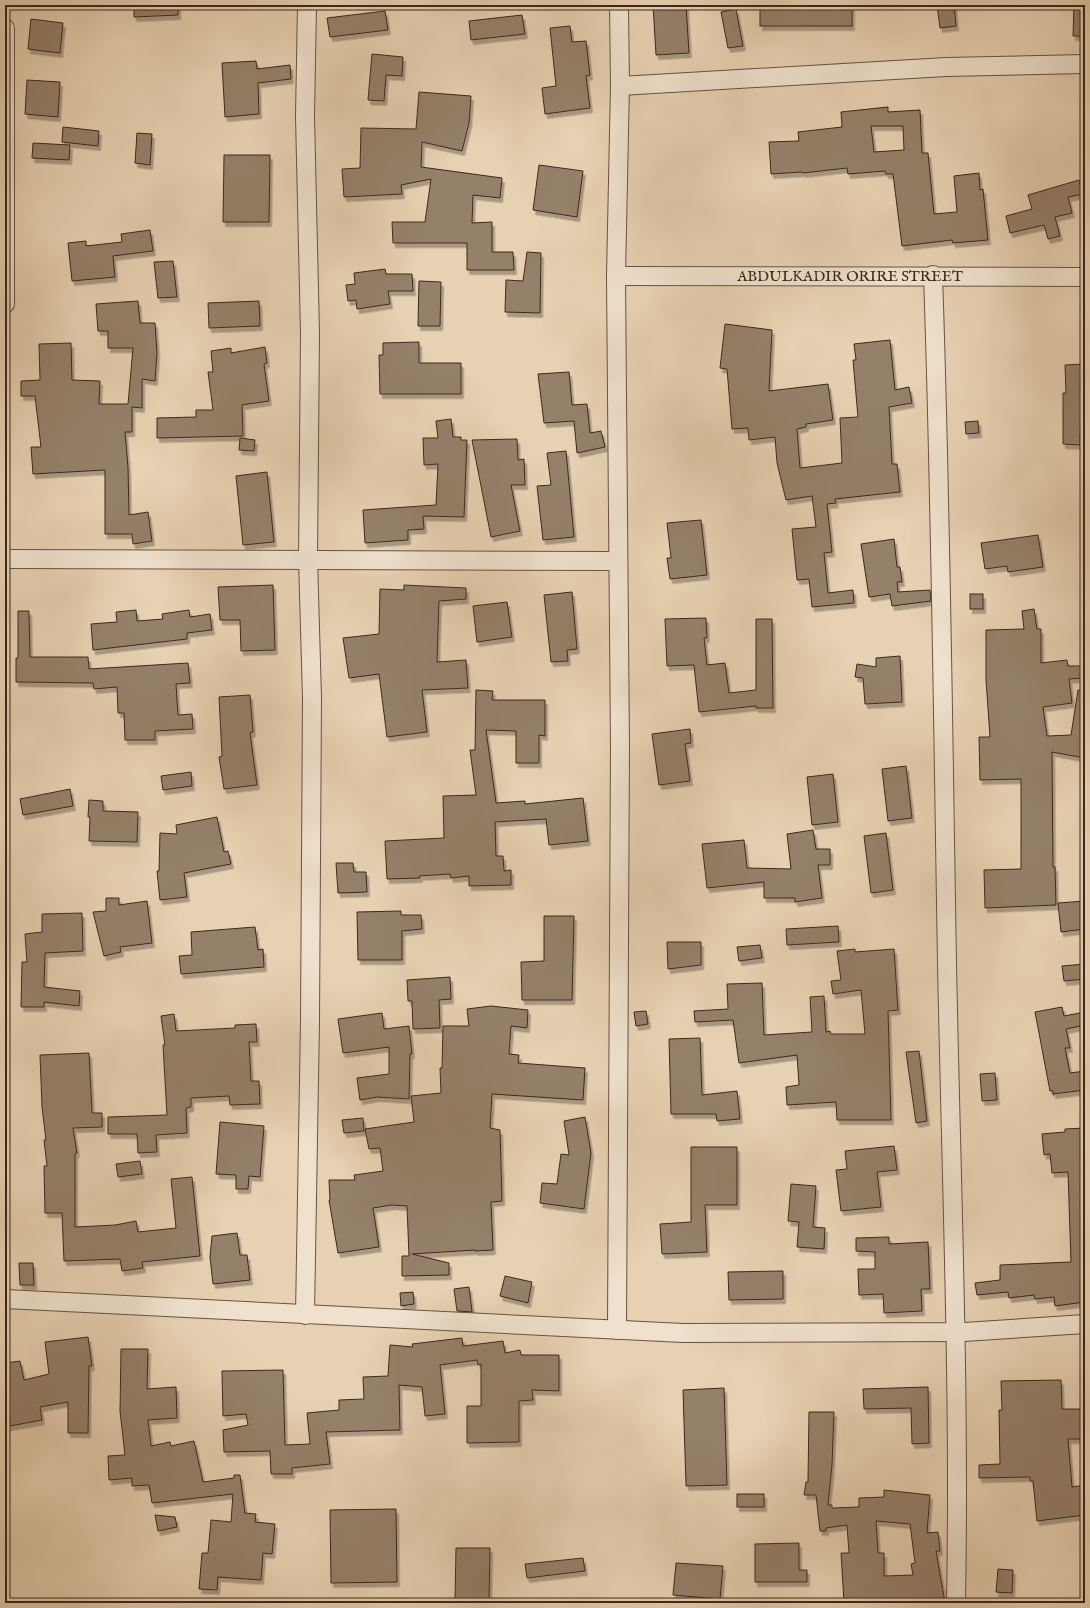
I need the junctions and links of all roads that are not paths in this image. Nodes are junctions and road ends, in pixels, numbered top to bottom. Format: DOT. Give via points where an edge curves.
graph roads {
  1 [pos="307,5"];
  2 [pos="619,5"];
  3 [pos="5,28"];
  4 [pos="1085,64"];
  5 [pos="620,86"];
  6 [pos="933,275"];
  7 [pos="616,276"];
  8 [pos="1085,277"];
  9 [pos="5,304"];
  10 [pos="5,559"];
  11 [pos="308,559"];
  12 [pos="617,561"];
  13 [pos="5,1299"];
  14 [pos="305,1315"];
  15 [pos="1085,1324"];
  16 [pos="617,1330"];
  17 [pos="956,1332"];
  18 [pos="956,1603"];
  1 -- 11 [label="street" via="305,116 310,333"];
  2 -- 5 [label="street"];
  3 -- 9 [label="street"];
  4 -- 5 [label="street" via="946,67"];
  5 -- 7 [label="street"];
  6 -- 7 [label="street, ABDULKADIR ORIRE STREET"];
  6 -- 8 [label="street, ABDULKADIR ORIRE STREET"];
  6 -- 17 [label="street" via="938,405"];
  7 -- 12 [label="street"];
  10 -- 11 [label="street"];
  11 -- 12 [label="street"];
  11 -- 14 [label="street" via="312,713"];
  12 -- 16 [label="street" via="620,757"];
  13 -- 14 [label="street"];
  14 -- 16 [label="street"];
  15 -- 17 [label="street"];
  16 -- 17 [label="street"];
  17 -- 18 [label="street"];
}
